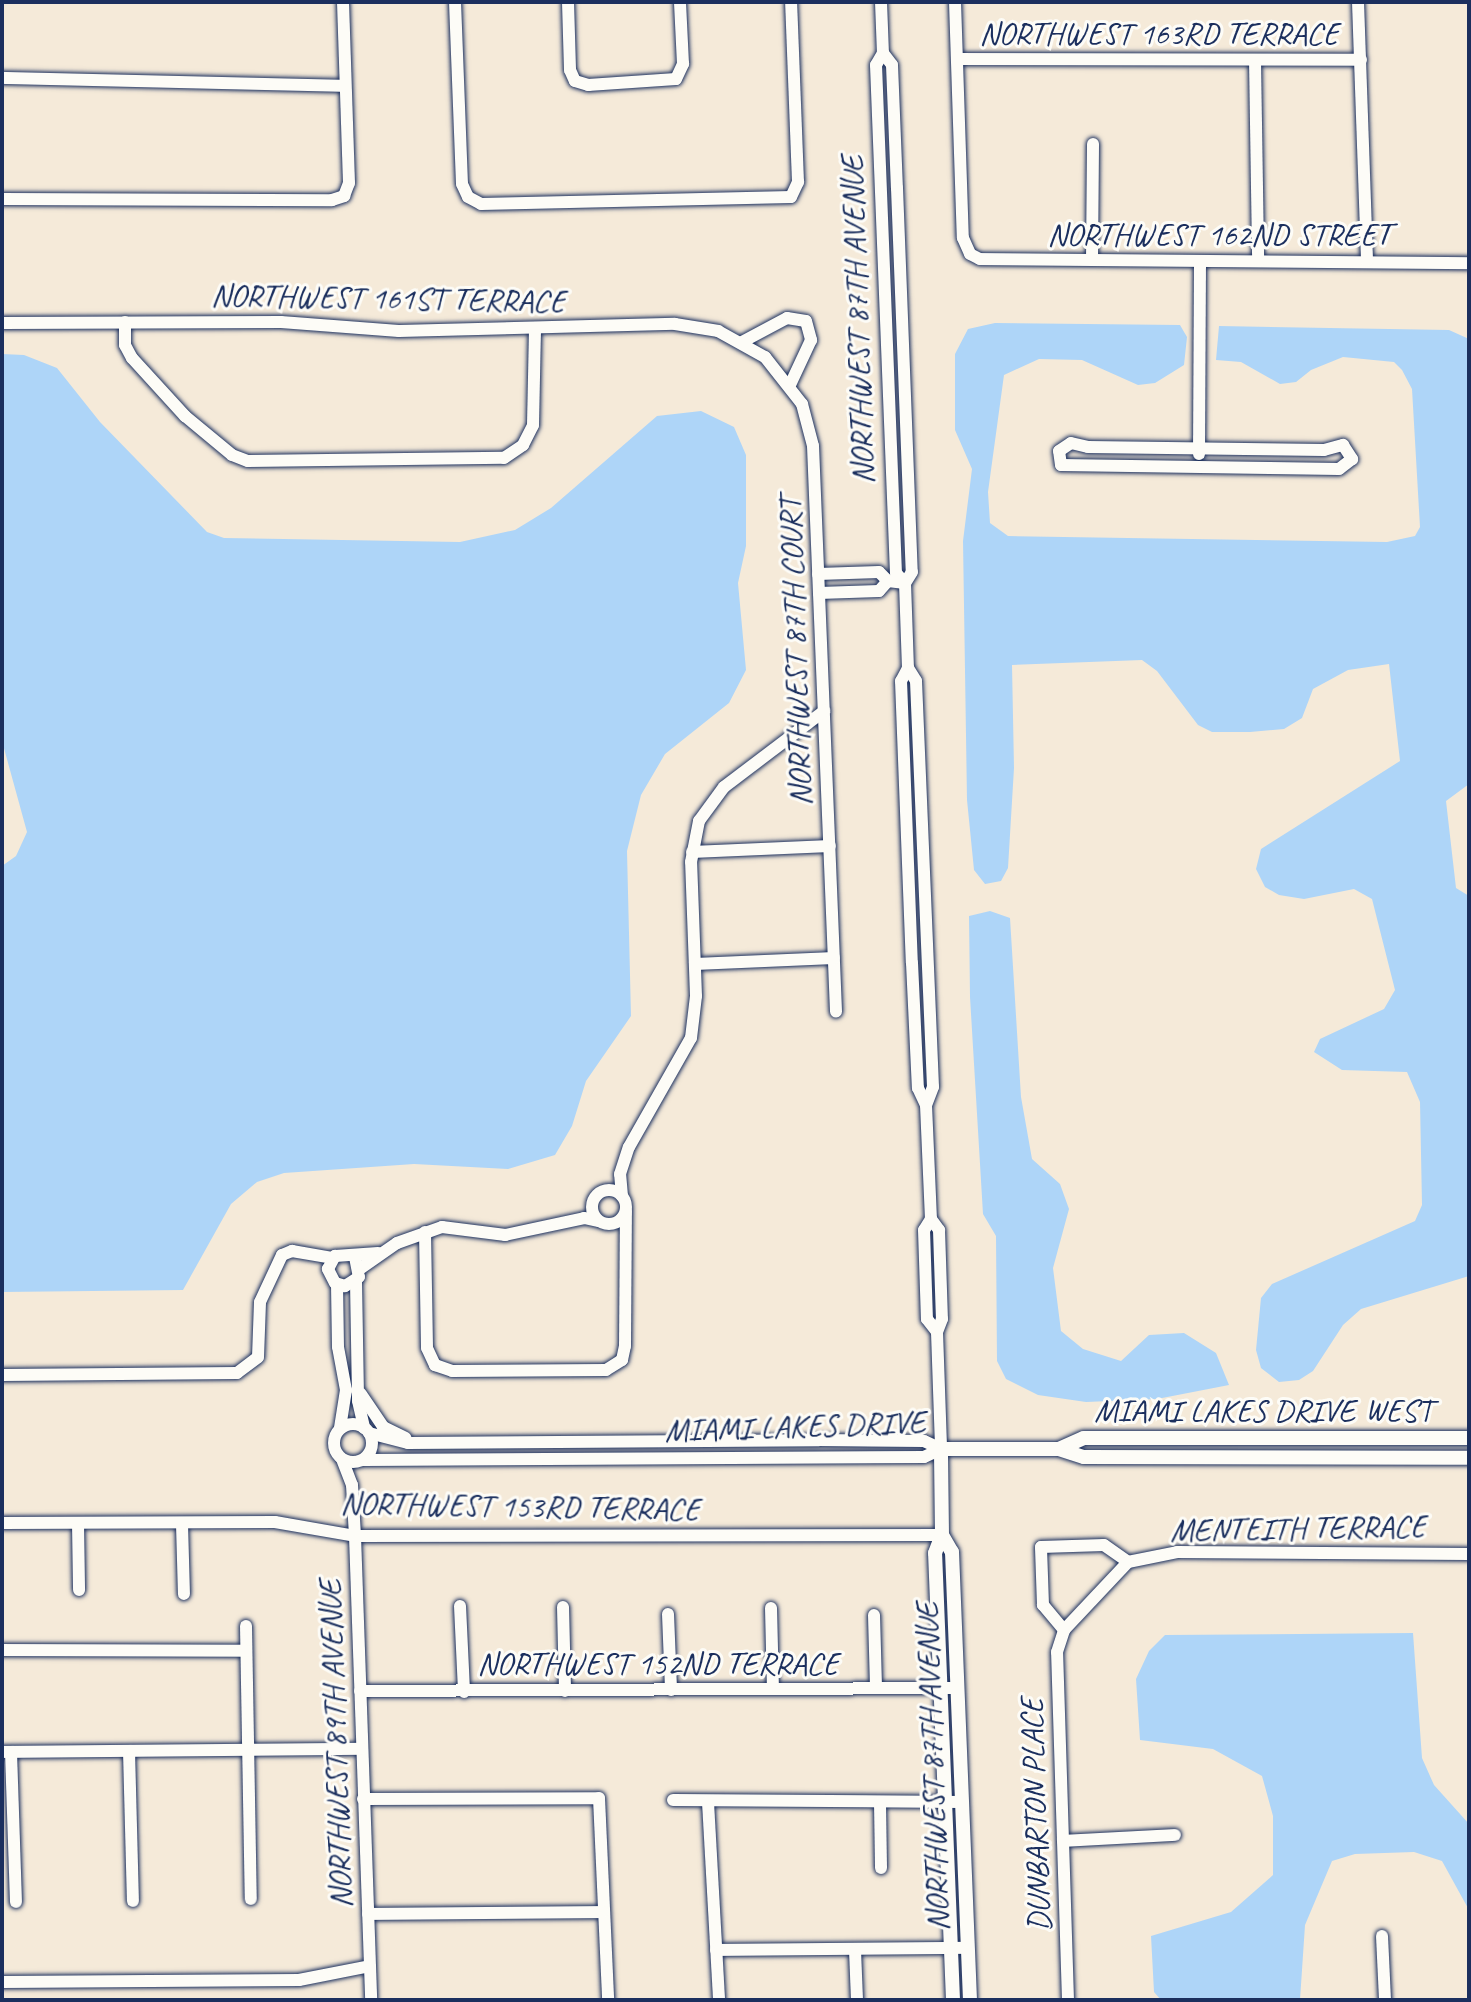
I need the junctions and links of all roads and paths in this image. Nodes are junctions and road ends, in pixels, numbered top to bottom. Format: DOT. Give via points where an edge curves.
graph roads {
  1 [pos="343,2"];
  2 [pos="455,2"];
  3 [pos="568,2"];
  4 [pos="680,2"];
  5 [pos="791,2"];
  6 [pos="881,2"];
  7 [pos="955,2"];
  8 [pos="1358,2"];
  9 [pos="957,59"];
  10 [pos="1255,60"];
  11 [pos="1361,60"];
  12 [pos="2,78"];
  13 [pos="345,86"];
  14 [pos="1093,144"];
  15 [pos="2,199"];
  16 [pos="1092,260"];
  17 [pos="1200,261"];
  18 [pos="1258,261"];
  19 [pos="1367,261"];
  20 [pos="1469,263"];
  21 [pos="125,322"];
  22 [pos="2,323"];
  23 [pos="535,330"];
  24 [pos="742,342"];
  25 [pos="765,357"];
  26 [pos="790,385"];
  27 [pos="1199,447"];
  28 [pos="1199,463"];
  29 [pos="843,573"];
  30 [pos="818,574"];
  31 [pos="888,581"];
  32 [pos="905,583"];
  33 [pos="844,592"];
  34 [pos="819,593"];
  35 [pos="824,711"];
  36 [pos="830,846"];
  37 [pos="692,852"];
  38 [pos="834,958"];
  39 [pos="695,964"];
  40 [pos="836,1012"];
  41 [pos="620,1174"];
  42 [pos="605,1190"];
  43 [pos="622,1196"];
  44 [pos="593,1200"];
  45 [pos="626,1211"];
  46 [pos="576,1220"];
  47 [pos="604,1222"];
  48 [pos="425,1232"];
  49 [pos="625,1251"];
  50 [pos="313,1257"];
  51 [pos="333,1258"];
  52 [pos="358,1262"];
  53 [pos="328,1272"];
  54 [pos="356,1282"];
  55 [pos="337,1284"];
  56 [pos="2,1375"];
  57 [pos="359,1388"];
  58 [pos="340,1429"];
  59 [pos="366,1430"];
  60 [pos="1469,1438"];
  61 [pos="416,1442"];
  62 [pos="941,1449"];
  63 [pos="1059,1449"];
  64 [pos="1469,1458"];
  65 [pos="342,1459"];
  66 [pos="361,1461"];
  67 [pos="352,1485"];
  68 [pos="2,1523"];
  69 [pos="78,1523"];
  70 [pos="182,1524"];
  71 [pos="942,1535"];
  72 [pos="355,1536"];
  73 [pos="1469,1554"];
  74 [pos="1128,1562"];
  75 [pos="79,1590"];
  76 [pos="184,1594"];
  77 [pos="460,1606"];
  78 [pos="563,1607"];
  79 [pos="771,1608"];
  80 [pos="668,1614"];
  81 [pos="874,1615"];
  82 [pos="246,1626"];
  83 [pos="1064,1630"];
  84 [pos="2,1650"];
  85 [pos="246,1651"];
  86 [pos="876,1688"];
  87 [pos="940,1688"];
  88 [pos="957,1688"];
  89 [pos="773,1689"];
  90 [pos="671,1690"];
  91 [pos="360,1691"];
  92 [pos="565,1691"];
  93 [pos="464,1692"];
  94 [pos="361,1749"];
  95 [pos="246,1750"];
  96 [pos="129,1751"];
  97 [pos="7,1752"];
  98 [pos="363,1799"];
  99 [pos="673,1800"];
  100 [pos="708,1802"];
  101 [pos="962,1802"];
  102 [pos="880,1803"];
  103 [pos="945,1803"];
  104 [pos="1175,1835"];
  105 [pos="1063,1841"];
  106 [pos="881,1868"];
  107 [pos="251,1899"];
  108 [pos="133,1901"];
  109 [pos="16,1902"];
  110 [pos="603,1912"];
  111 [pos="368,1914"];
  112 [pos="1382,1936"];
  113 [pos="950,1948"];
  114 [pos="968,1948"];
  115 [pos="716,1950"];
  116 [pos="855,1950"];
  117 [pos="370,1966"];
  118 [pos="2,1982"];
  119 [pos="371,2000"];
  120 [pos="608,2000"];
  121 [pos="719,2000"];
  122 [pos="857,2000"];
  123 [pos="953,2000"];
  124 [pos="970,2000"];
  125 [pos="1068,2000"];
  126 [pos="1385,2000"];
  1 -- 13 [label="street"];
  2 -- 5 [label="street" via="462,184 468,197 481,204 791,197 798,182"];
  3 -- 4 [label="street" via="575,81 588,85 676,79 683,64"];
  6 -- 32 [label="street, NORTHWEST 87TH AVENUE" via="883,53 892,65 912,572"];
  7 -- 9 [label="street"];
  8 -- 11 [label="street"];
  9 -- 10 [label="street, NORTHWEST 163RD TERRACE"];
  9 -- 16 [label="street, NORTHWEST 162ND STREET" via="963,238 970,254 980,259"];
  10 -- 11 [label="street, NORTHWEST 163RD TERRACE"];
  10 -- 18 [label="street"];
  11 -- 19 [label="street"];
  12 -- 13 [label="street"];
  13 -- 15 [label="street" via="349,183 344,196 332,200"];
  14 -- 16 [label="street"];
  16 -- 17 [label="street, NORTHWEST 162ND STREET"];
  17 -- 18 [label="street, NORTHWEST 162ND STREET"];
  17 -- 27 [label="street"];
  18 -- 19 [label="street, NORTHWEST 162ND STREET"];
  19 -- 20 [label="street, NORTHWEST 162ND STREET"];
  21 -- 22 [label="street, NORTHWEST 161ST TERRACE"];
  21 -- 23 [label="street, NORTHWEST 161ST TERRACE"];
  21 -- 23 [label="street" via="125,345 132,358 185,416 241,460 496,460 518,450 533,425"];
  23 -- 24 [label="street, NORTHWEST 161ST TERRACE" via="675,324 707,328"];
  24 -- 25 [label="street, NORTHWEST 161ST TERRACE"];
  24 -- 26 [label="street" via="787,318 806,321 811,340"];
  25 -- 26 [label="street, NORTHWEST 87TH COURT"];
  26 -- 30 [label="street, NORTHWEST 87TH COURT" via="813,446"];
  27 -- 28 [label="street"];
  27 -- 28 [label="street" via="1071,443 1062,445 1058,457 1061,465 1070,466"];
  27 -- 28 [label="street" via="1324,450 1343,445 1352,459 1339,469"];
  29 -- 30 [label="street"];
  29 -- 31 [label="street" via="879,572"];
  29 -- 33 [label="street"];
  30 -- 34 [label="street, NORTHWEST 87TH COURT"];
  31 -- 32 [label="street"];
  31 -- 33 [label="street" via="879,591"];
  32 -- 62 [label="street, NORTHWEST 87TH AVENUE" via="908,668 916,681 933,1087 926,1105 931,1219 939,1230"];
  33 -- 34 [label="street"];
  34 -- 35 [label="street, NORTHWEST 87TH COURT"];
  35 -- 36 [label="street, NORTHWEST 87TH COURT"];
  35 -- 37 [label="street" via="716,795 696,829"];
  36 -- 37 [label="street"];
  36 -- 38 [label="street, NORTHWEST 87TH COURT"];
  37 -- 39 [label="street"];
  38 -- 39 [label="street"];
  38 -- 40 [label="street, NORTHWEST 87TH COURT"];
  39 -- 41 [label="street" via="691,1038 632,1140"];
  41 -- 42 [label="street"];
  41 -- 43 [label="street"];
  42 -- 43 [label="street"];
  42 -- 44 [label="street"];
  43 -- 45 [label="street"];
  44 -- 46 [label="street"];
  44 -- 47 [label="street"];
  45 -- 47 [label="street"];
  45 -- 49 [label="street"];
  46 -- 47 [label="street"];
  46 -- 48 [label="street" via="505,1235 461,1227"];
  47 -- 49 [label="street"];
  48 -- 49 [label="street" via="427,1348 435,1365 452,1371 606,1370 622,1360"];
  48 -- 52 [label="street"];
  50 -- 51 [label="street"];
  50 -- 53 [label="street"];
  50 -- 56 [label="street" via="286,1253 266,1280 255,1364 229,1375"];
  51 -- 52 [label="street" via="345,1253"];
  51 -- 53 [label="street"];
  52 -- 54 [label="street"];
  53 -- 55 [label="street"];
  54 -- 55 [label="street"];
  54 -- 57 [label="street"];
  55 -- 58 [label="street" via="346,1390"];
  57 -- 59 [label="street"];
  57 -- 61 [label="street" via="383,1427"];
  58 -- 59 [label="street"];
  58 -- 65 [label="street" via="333,1445"];
  59 -- 61 [label="street, MIAMI LAKES DRIVE" via="396,1443"];
  59 -- 66 [label="street" via="372,1445"];
  60 -- 63 [label="main road, MIAMI LAKES DRIVE WEST" via="1084,1438"];
  61 -- 62 [label="street, MIAMI LAKES DRIVE" via="924,1441"];
  62 -- 63 [label="main road, MIAMI LAKES DRIVE WEST"];
  62 -- 66 [label="street, MIAMI LAKES DRIVE" via="924,1457"];
  62 -- 71 [label="main road, NORTHWEST 87TH AVENUE"];
  63 -- 64 [label="main road, MIAMI LAKES DRIVE WEST" via="1084,1457"];
  65 -- 66 [label="street"];
  65 -- 67 [label="street, NORTHWEST 89TH AVENUE"];
  66 -- 67 [label="street, NORTHWEST 89TH AVENUE"];
  67 -- 72 [label="street, NORTHWEST 89TH AVENUE"];
  68 -- 69 [label="street, NORTHWEST 153RD TERRACE"];
  69 -- 70 [label="street, NORTHWEST 153RD TERRACE"];
  69 -- 75 [label="street"];
  70 -- 72 [label="street, NORTHWEST 153RD TERRACE" via="275,1522"];
  70 -- 76 [label="street"];
  71 -- 72 [label="street, NORTHWEST 153RD TERRACE"];
  71 -- 87 [label="main road, NORTHWEST 87TH AVENUE" via="935,1553"];
  71 -- 88 [label="main road, NORTHWEST 87TH AVENUE" via="952,1552"];
  72 -- 91 [label="street, NORTHWEST 89TH AVENUE"];
  73 -- 74 [label="street, MENTEITH TERRACE" via="1177,1552"];
  74 -- 83 [label="street"];
  74 -- 83 [label="street" via="1104,1545 1041,1547 1043,1605"];
  77 -- 93 [label="street"];
  78 -- 92 [label="street"];
  79 -- 89 [label="street"];
  80 -- 90 [label="street"];
  81 -- 86 [label="street"];
  82 -- 85 [label="street"];
  83 -- 105 [label="street, DUNBARTON PLACE" via="1057,1652"];
  84 -- 85 [label="street"];
  85 -- 95 [label="street"];
  86 -- 87 [label="street, NORTHWEST 152ND TERRACE"];
  86 -- 89 [label="street, NORTHWEST 152ND TERRACE"];
  87 -- 88 [label="street, NORTHWEST 152ND TERRACE"];
  87 -- 103 [label="main road, NORTHWEST 87TH AVENUE"];
  88 -- 101 [label="main road, NORTHWEST 87TH AVENUE"];
  89 -- 90 [label="street, NORTHWEST 152ND TERRACE"];
  90 -- 92 [label="street, NORTHWEST 152ND TERRACE"];
  91 -- 93 [label="street, NORTHWEST 152ND TERRACE"];
  91 -- 94 [label="street, NORTHWEST 89TH AVENUE"];
  92 -- 93 [label="street, NORTHWEST 152ND TERRACE"];
  94 -- 95 [label="street"];
  94 -- 98 [label="street, NORTHWEST 89TH AVENUE"];
  95 -- 96 [label="street"];
  95 -- 107 [label="street"];
  96 -- 97 [label="street"];
  96 -- 108 [label="street"];
  97 -- 109 [label="street"];
  98 -- 110 [label="street" via="599,1798"];
  98 -- 111 [label="street, NORTHWEST 89TH AVENUE"];
  99 -- 100 [label="street"];
  100 -- 102 [label="street"];
  100 -- 115 [label="street"];
  101 -- 103 [label="street"];
  101 -- 114 [label="main road, NORTHWEST 87TH AVENUE"];
  102 -- 103 [label="street"];
  102 -- 106 [label="street"];
  103 -- 113 [label="main road, NORTHWEST 87TH AVENUE"];
  104 -- 105 [label="street"];
  105 -- 125 [label="street, DUNBARTON PLACE"];
  110 -- 111 [label="street"];
  110 -- 120 [label="street"];
  111 -- 117 [label="street, NORTHWEST 89TH AVENUE"];
  112 -- 126 [label="street"];
  113 -- 114 [label="street"];
  113 -- 116 [label="street"];
  113 -- 123 [label="main road, NORTHWEST 87TH AVENUE"];
  114 -- 124 [label="main road, NORTHWEST 87TH AVENUE"];
  115 -- 116 [label="street"];
  115 -- 121 [label="street"];
  116 -- 122 [label="street"];
  117 -- 118 [label="street" via="299,1980"];
  117 -- 119 [label="street, NORTHWEST 89TH AVENUE"];
}
